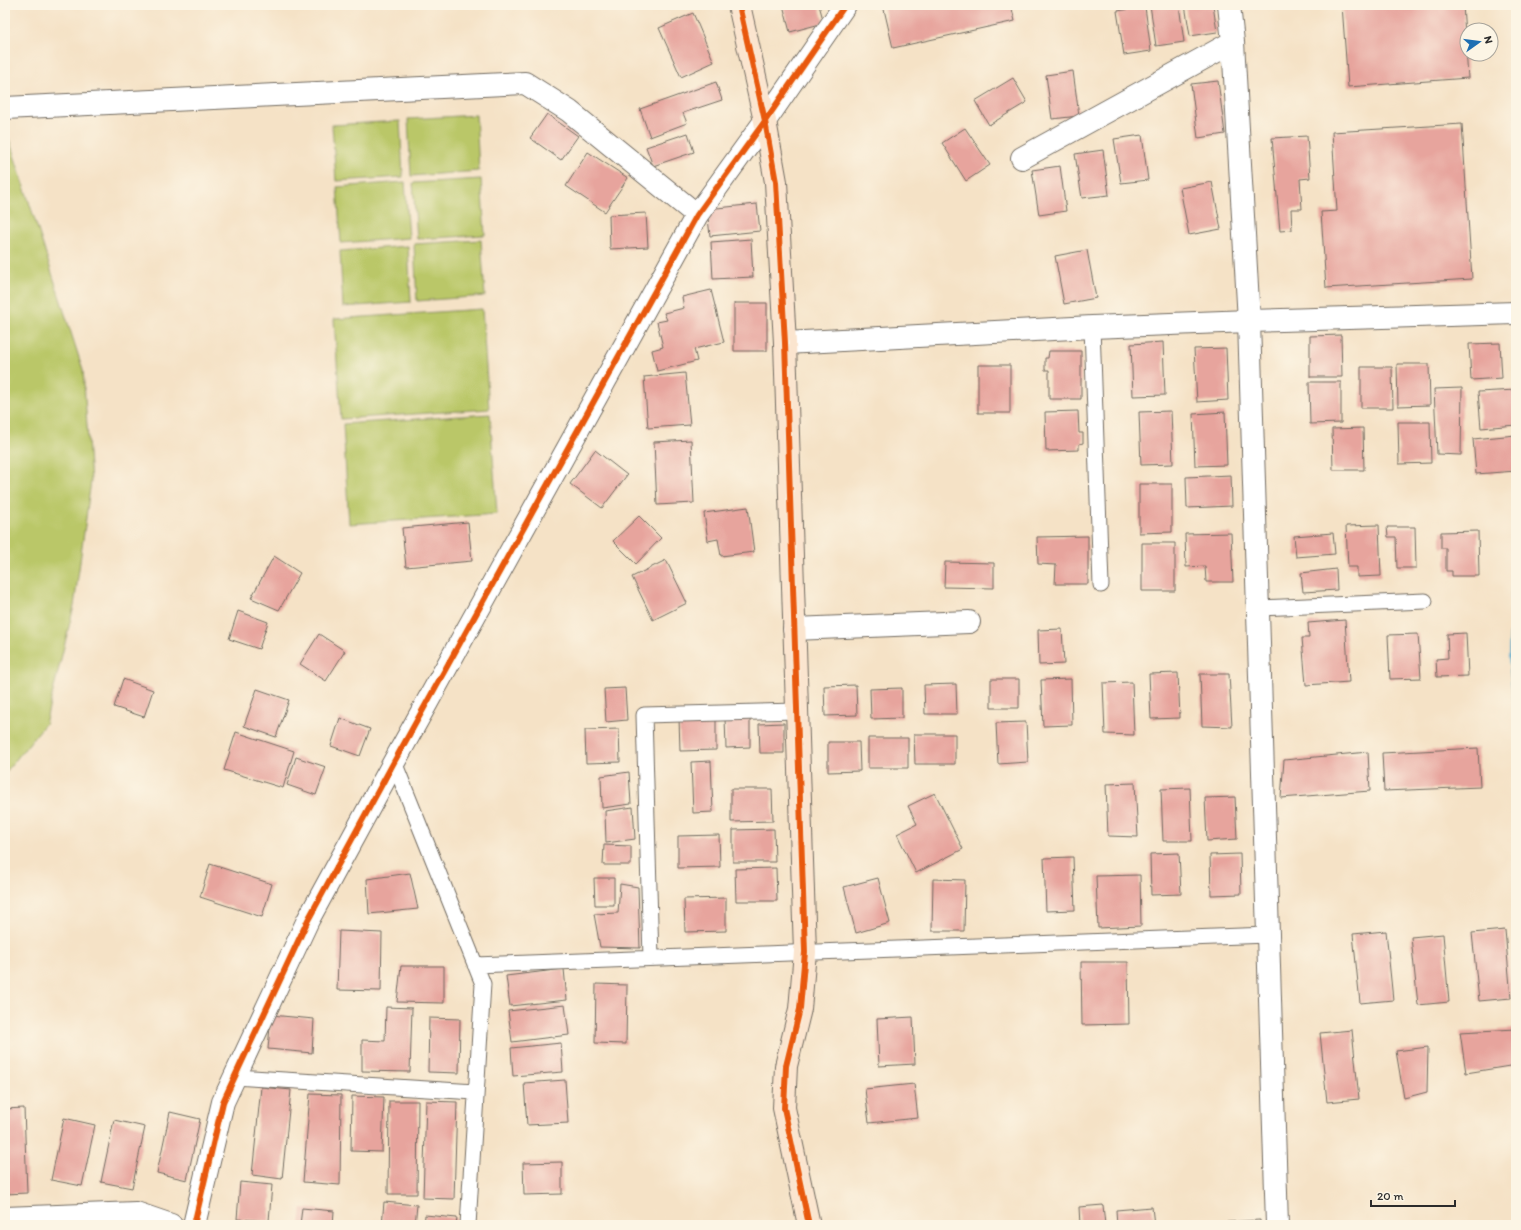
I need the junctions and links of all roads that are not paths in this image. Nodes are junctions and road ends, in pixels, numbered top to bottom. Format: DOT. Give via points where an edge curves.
graph roads {
  1 [pos="739,5"];
  2 [pos="845,5"];
  3 [pos="1229,5"];
  4 [pos="1233,42"];
  5 [pos="5,108"];
  6 [pos="765,121"];
  7 [pos="1022,158"];
  8 [pos="697,215"];
  9 [pos="1516,313"];
  10 [pos="1249,321"];
  11 [pos="1092,327"];
  12 [pos="785,343"];
  13 [pos="1101,585"];
  14 [pos="1425,601"];
  15 [pos="1258,608"];
  16 [pos="969,622"];
  17 [pos="794,629"];
  18 [pos="797,711"];
  19 [pos="394,762"];
  20 [pos="1268,935"];
  21 [pos="805,952"];
  22 [pos="651,958"];
  23 [pos="475,965"];
  24 [pos="235,1077"];
  25 [pos="475,1092"];
  26 [pos="5,1218"];
  27 [pos="171,1225"];
  28 [pos="194,1225"];
  29 [pos="468,1225"];
  30 [pos="809,1225"];
  31 [pos="1276,1225"];
  1 -- 6 [label="street"];
  2 -- 6 [label="street"];
  3 -- 4 [label="street"];
  4 -- 7 [label="street"];
  4 -- 10 [label="street"];
  5 -- 8 [label="street" via="525,83 569,111"];
  6 -- 8 [label="street"];
  6 -- 12 [label="street" via="776,182"];
  8 -- 19 [label="street"];
  9 -- 10 [label="street"];
  10 -- 11 [label="street"];
  10 -- 15 [label="street"];
  11 -- 12 [label="street"];
  11 -- 13 [label="lane"];
  12 -- 17 [label="street"];
  14 -- 15 [label="lane"];
  15 -- 20 [label="street"];
  16 -- 17 [label="street"];
  17 -- 18 [label="street"];
  18 -- 21 [label="street"];
  18 -- 22 [label="lane" via="644,715"];
  19 -- 23 [label="lane"];
  19 -- 24 [label="street" via="308,920"];
  20 -- 21 [label="lane"];
  20 -- 31 [label="street"];
  21 -- 22 [label="lane"];
  21 -- 30 [label="street" via="800,1009 786,1066 784,1108"];
  22 -- 23 [label="lane"];
  23 -- 25 [label="lane" via="482,984"];
  24 -- 25 [label="lane"];
  24 -- 28 [label="street" via="223,1102"];
  25 -- 29 [label="lane"];
  26 -- 27 [label="street" via="136,1213"];
}
